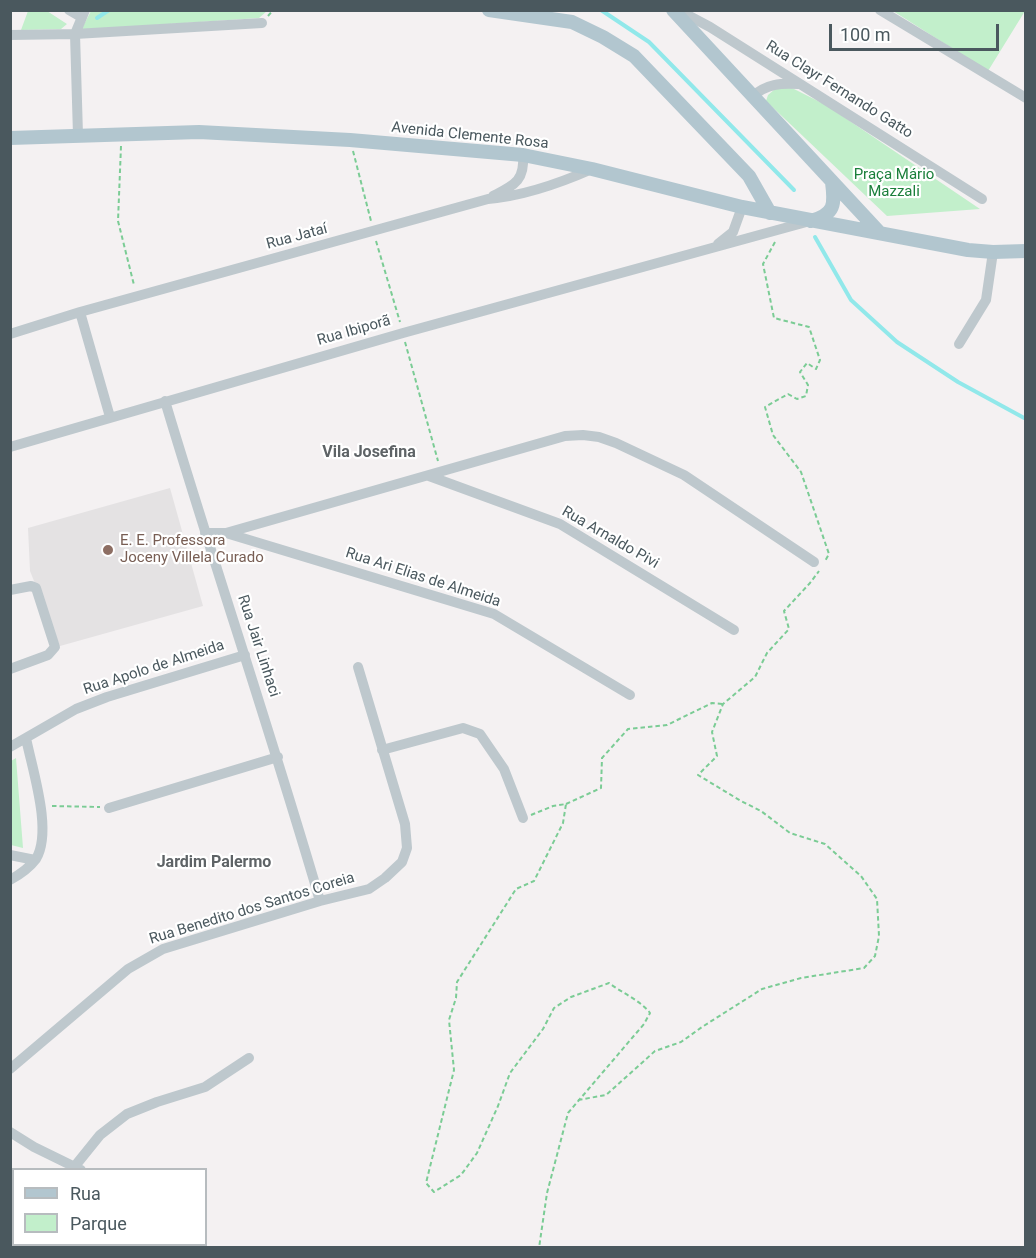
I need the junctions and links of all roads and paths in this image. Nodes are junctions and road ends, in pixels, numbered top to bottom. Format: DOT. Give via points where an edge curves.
graph roads {
  1 [pos="69,10"];
  2 [pos="489,10"];
  3 [pos="673,10"];
  4 [pos="678,10"];
  5 [pos="880,10"];
  6 [pos="83,14"];
  7 [pos="262,23"];
  8 [pos="75,34"];
  9 [pos="10,35"];
  10 [pos="799,84"];
  11 [pos="753,96"];
  12 [pos="1026,98"];
  13 [pos="122,134"];
  14 [pos="78,135"];
  15 [pos="10,138"];
  16 [pos="350,140"];
  17 [pos="523,155"];
  18 [pos="591,169"];
  19 [pos="832,182"];
  20 [pos="488,199"];
  21 [pos="982,199"];
  22 [pos="742,207"];
  23 [pos="770,213"];
  24 [pos="811,221"];
  25 [pos="782,229"];
  26 [pos="373,232"];
  27 [pos="879,232"];
  28 [pos="707,250"];
  29 [pos="1026,251"];
  30 [pos="993,252"];
  31 [pos="137,297"];
  32 [pos="80,312"];
  33 [pos="403,333"];
  34 [pos="10,334"];
  35 [pos="959,344"];
  36 [pos="165,402"];
  37 [pos="110,417"];
  38 [pos="10,447"];
  39 [pos="442,472"];
  40 [pos="429,476"];
  41 [pos="205,533"];
  42 [pos="226,533"];
  43 [pos="814,562"];
  44 [pos="10,590"];
  45 [pos="734,630"];
  46 [pos="245,655"];
  47 [pos="358,667"];
  48 [pos="10,669"];
  49 [pos="630,695"];
  50 [pos="723,704"];
  51 [pos="26,738"];
  52 [pos="10,747"];
  53 [pos="382,750"];
  54 [pos="278,757"];
  55 [pos="566,804"];
  56 [pos="40,805"];
  57 [pos="109,808"];
  58 [pos="523,818"];
  59 [pos="10,855"];
  60 [pos="35,860"];
  61 [pos="10,880"];
  62 [pos="320,901"];
  63 [pos="249,1058"];
  64 [pos="10,1069"];
  65 [pos="578,1100"];
  66 [pos="10,1132"];
  67 [pos="78,1168"];
  68 [pos="539,1248"];
  1 -- 6 [label="street"];
  2 -- 23 [label="main road" via="572,22 633,56 749,176"];
  3 -- 11 [label="main road"];
  4 -- 10 [label="street, Rua Clayr Fernando Gatto"];
  5 -- 12 [label="street"];
  6 -- 8 [label="street"];
  7 -- 8 [label="street"];
  8 -- 9 [label="street"];
  8 -- 14 [label="street"];
  10 -- 11 [label="street" via="772,85"];
  10 -- 21 [label="street, Rua Clayr Fernando Gatto"];
  11 -- 19 [label="main road"];
  13 -- 14 [label="main road, Avenida Clemente Rosa"];
  13 -- 16 [label="main road, Avenida Clemente Rosa" via="199,132"];
  13 -- 31 [label="path" via="118,221"];
  14 -- 15 [label="main road, Avenida Clemente Rosa"];
  16 -- 17 [label="main road, Avenida Clemente Rosa"];
  16 -- 26 [label="path"];
  17 -- 18 [label="main road, Avenida Clemente Rosa"];
  17 -- 20 [label="street" via="522,175 511,187"];
  18 -- 20 [label="street, Rua Jataí" via="564,182 513,197"];
  18 -- 22 [label="main road, Avenida Clemente Rosa"];
  19 -- 24 [label="main road" via="833,207 828,214"];
  19 -- 27 [label="main road"];
  20 -- 26 [label="street, Rua Jataí"];
  22 -- 23 [label="main road, Avenida Clemente Rosa"];
  22 -- 28 [label="street, Rua Ibiporã" via="733,232"];
  23 -- 24 [label="main road, Avenida Clemente Rosa"];
  24 -- 25 [label="street, Rua Ibiporã"];
  24 -- 27 [label="main road, Avenida Clemente Rosa"];
  25 -- 28 [label="street, Rua Ibiporã"];
  25 -- 50 [label="path" via="764,264 774,318 809,327 820,360 816,369 807,363 800,372 808,385 806,396 797,399 788,394 765,407 773,435 801,472 829,554 810,584 784,611 789,629 766,653 755,677"];
  26 -- 31 [label="street, Rua Jataí"];
  26 -- 33 [label="path"];
  27 -- 30 [label="main road, Avenida Clemente Rosa"];
  28 -- 33 [label="street, Rua Ibiporã"];
  29 -- 30 [label="main road, Avenida Clemente Rosa"];
  30 -- 35 [label="street" via="986,300"];
  31 -- 32 [label="street, Rua Jataí"];
  32 -- 34 [label="street, Rua Jataí"];
  32 -- 37 [label="street"];
  33 -- 36 [label="street, Rua Ibiporã"];
  33 -- 39 [label="path"];
  36 -- 37 [label="street, Rua Ibiporã"];
  36 -- 41 [label="street, Rua Jair Linhaci"];
  37 -- 38 [label="street, Rua Ibiporã"];
  39 -- 40 [label="street"];
  39 -- 43 [label="street" via="565,436 599,437 684,476"];
  40 -- 42 [label="street"];
  40 -- 45 [label="street, Rua Arnaldo Pivi" via="560,524"];
  41 -- 42 [label="street"];
  41 -- 46 [label="street, Rua Jair Linhaci"];
  42 -- 49 [label="street, Rua Ari Elias de Almeida" via="494,614"];
  44 -- 48 [label="street" via="36,588 55,642 48,655"];
  46 -- 51 [label="street, Rua Apolo de Almeida" via="107,697 76,709"];
  46 -- 54 [label="street, Rua Jair Linhaci"];
  47 -- 53 [label="street, Rua Benedito dos Santos Coreia"];
  50 -- 55 [label="path" via="712,703 667,725 628,729 602,758 601,788"];
  50 -- 65 [label="path" via="712,732 717,756 698,775 761,811 790,833 825,844 861,876 877,899 879,936 875,956 864,968 762,989 681,1042 655,1051 606,1095"];
  51 -- 52 [label="street, Rua Apolo de Almeida"];
  51 -- 56 [label="street"];
  53 -- 58 [label="street" via="463,728 480,735 504,769"];
  53 -- 62 [label="street, Rua Benedito dos Santos Coreia" via="405,824 407,848 402,862 369,889"];
  54 -- 57 [label="street"];
  54 -- 62 [label="street, Rua Jair Linhaci"];
  55 -- 58 [label="path"];
  55 -- 65 [label="path" via="563,823 534,881 516,889 457,982 449,1020 454,1070 426,1183 434,1192 461,1175 477,1153 510,1072 554,1008 609,983 650,1013"];
  56 -- 57 [label="path"];
  56 -- 60 [label="street" via="41,846"];
  59 -- 60 [label="street"];
  60 -- 61 [label="street"];
  62 -- 64 [label="street, Rua Benedito dos Santos Coreia" via="144,958"];
  63 -- 67 [label="street" via="204,1087 120,1119 100,1135"];
  65 -- 68 [label="path" via="568,1113 547,1193"];
  66 -- 67 [label="street"];
}
